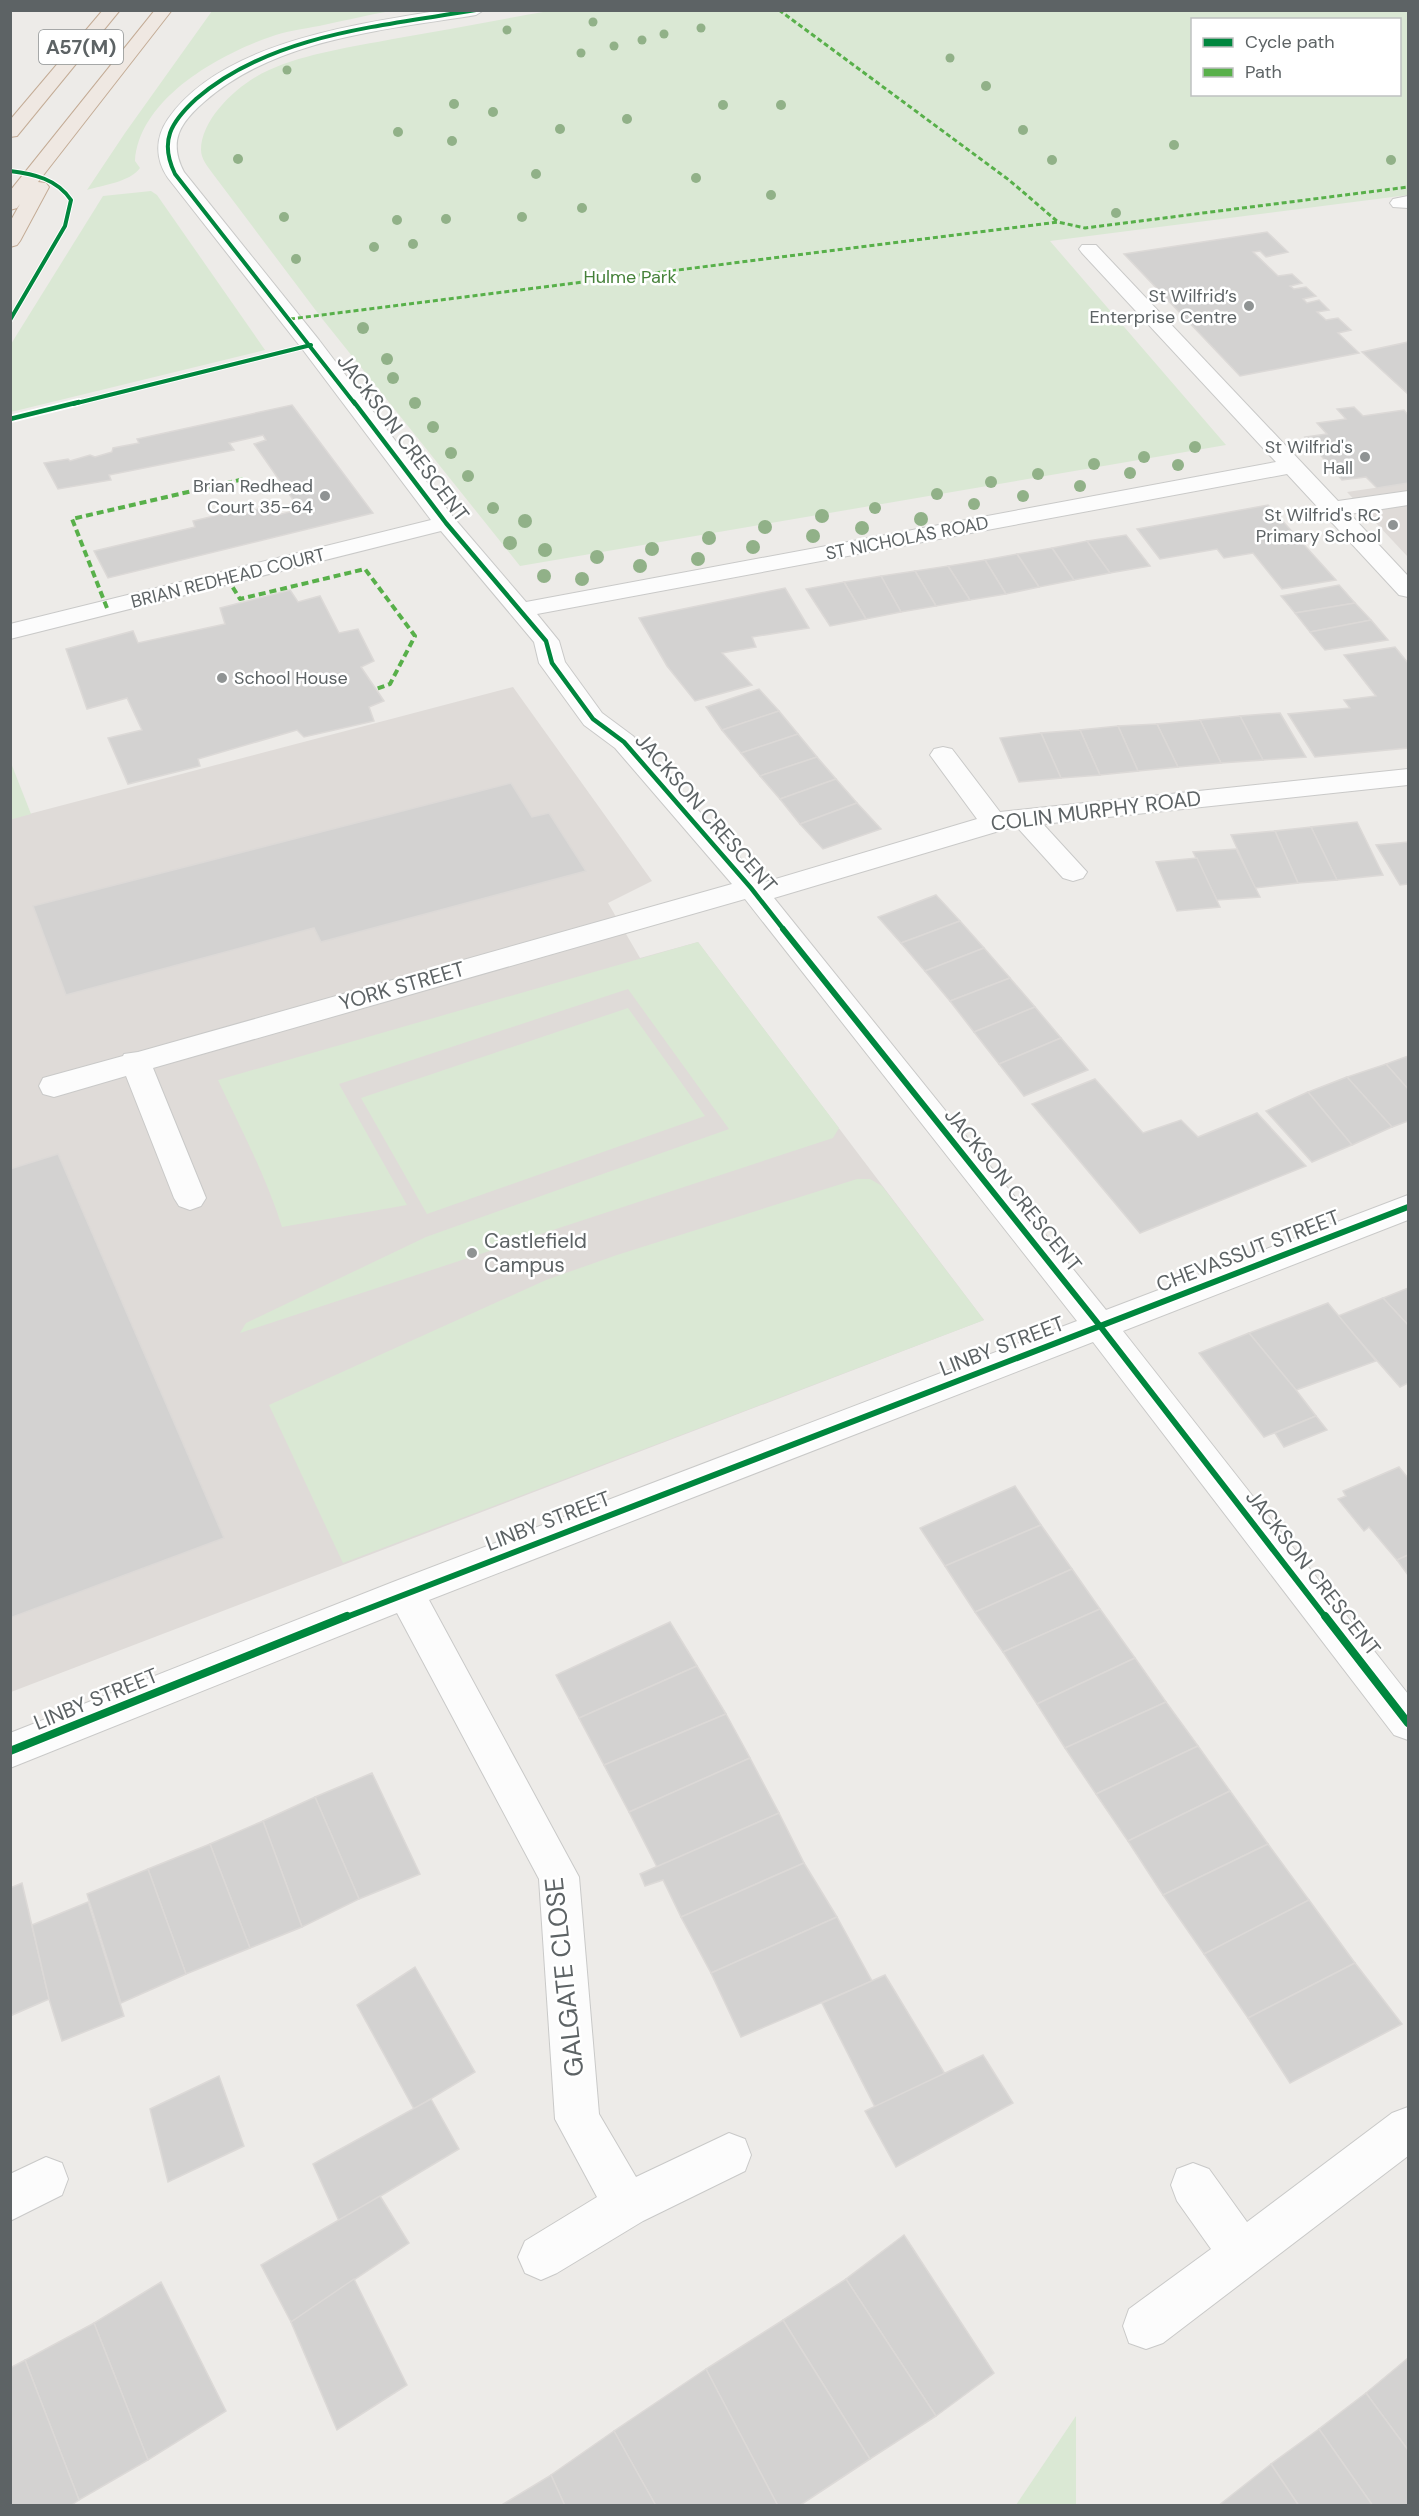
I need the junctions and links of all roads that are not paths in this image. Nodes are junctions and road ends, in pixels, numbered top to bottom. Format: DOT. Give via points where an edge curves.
graph roads {
  1 [pos="112,10"];
  2 [pos="164,10"];
  3 [pos="183,10"];
  4 [pos="476,10"];
  5 [pos="68,32"];
  6 [pos="119,69"];
  7 [pos="50,83"];
  8 [pos="10,132"];
  9 [pos="65,138"];
  10 [pos="10,204"];
  11 [pos="10,241"];
  12 [pos="1089,249"];
  13 [pos="1294,466"];
  14 [pos="1408,498"];
  15 [pos="1334,509"];
  16 [pos="446,523"];
  17 [pos="1408,590"];
  18 [pos="520,610"];
  19 [pos="10,632"];
  20 [pos="944,755"];
  21 [pos="1408,777"];
  22 [pos="1022,817"];
  23 [pos="993,821"];
  24 [pos="1073,872"];
  25 [pos="754,891"];
  26 [pos="135,1061"];
  27 [pos="54,1086"];
  28 [pos="190,1198"];
  29 [pos="1408,1207"];
  30 [pos="1100,1326"];
  31 [pos="406,1593"];
  32 [pos="1408,1722"];
  33 [pos="10,1750"];
  34 [pos="1408,2129"];
  35 [pos="729,2155"];
  36 [pos="1193,2185"];
  37 [pos="627,2205"];
  38 [pos="1242,2253"];
  39 [pos="541,2257"];
  40 [pos="1146,2326"];
  1 -- 7 [label="highway, A57(M)"];
  2 -- 6 [label="highway, A57(M)"];
  3 -- 6 [label="highway, A57(M)"];
  4 -- 16 [label="street, JACKSON CRESCENT" via="311,43 258,60 197,96 174,122 165,147 175,174"];
  5 -- 7 [label="highway, A57(M)"];
  6 -- 9 [label="highway, A57(M)"];
  7 -- 8 [label="highway, A57(M)"];
  9 -- 10 [label="highway, A57(M)"];
  9 -- 11 [label="highway, A57(M)"];
  12 -- 13 [label="street"];
  13 -- 15 [label="street"];
  13 -- 18 [label="street, ST NICHOLAS ROAD"];
  14 -- 15 [label="street"];
  15 -- 17 [label="street"];
  16 -- 18 [label="street, JACKSON CRESCENT"];
  16 -- 19 [label="street, BRIAN REDHEAD COURT"];
  18 -- 25 [label="street, JACKSON CRESCENT" via="546,640 552,663 593,719 624,742"];
  20 -- 23 [label="street"];
  21 -- 22 [label="street, COLIN MURPHY ROAD"];
  22 -- 23 [label="street, COLIN MURPHY ROAD"];
  22 -- 24 [label="street"];
  23 -- 25 [label="street, COLIN MURPHY ROAD"];
  25 -- 26 [label="street, YORK STREET"];
  25 -- 30 [label="street, JACKSON CRESCENT"];
  26 -- 27 [label="street, YORK STREET"];
  26 -- 28 [label="street"];
  29 -- 30 [label="street, CHEVASSUT STREET"];
  30 -- 31 [label="street, LINBY STREET"];
  30 -- 32 [label="street, JACKSON CRESCENT"];
  31 -- 33 [label="street, LINBY STREET"];
  31 -- 37 [label="street, GALGATE CLOSE" via="559,1877 577,2119"];
  34 -- 38 [label="street"];
  35 -- 37 [label="street"];
  36 -- 38 [label="street"];
  37 -- 39 [label="street"];
  38 -- 40 [label="street"];
}
